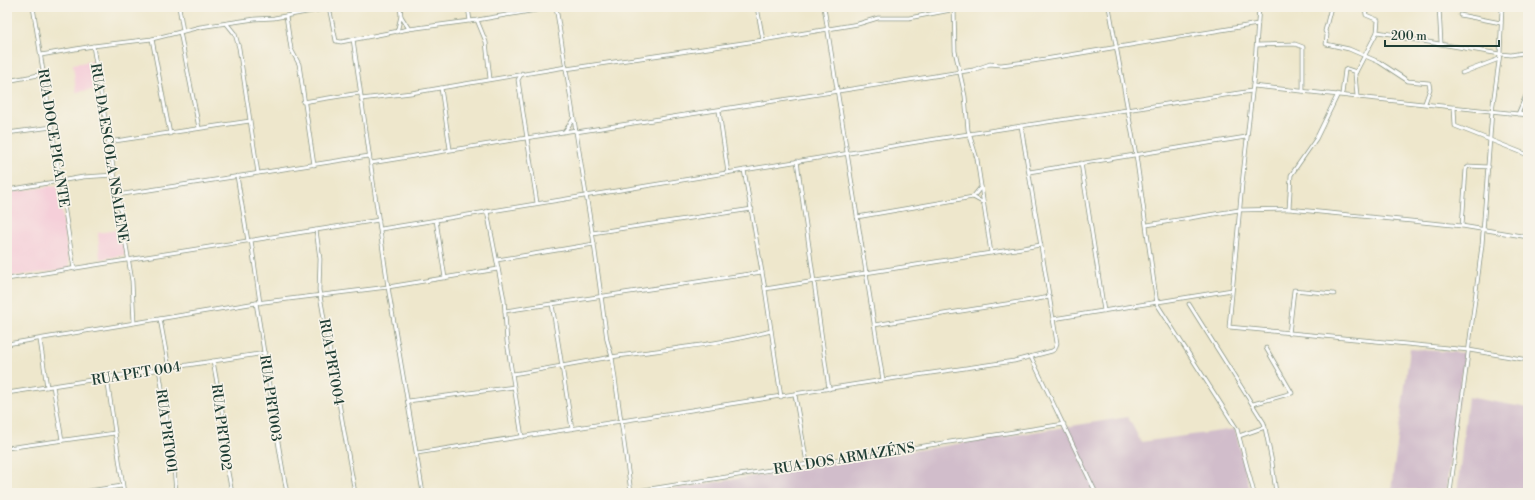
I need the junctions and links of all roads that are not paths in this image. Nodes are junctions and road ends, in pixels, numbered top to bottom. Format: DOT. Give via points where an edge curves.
graph roads {
  1 [pos="33,7"];
  2 [pos="179,7"];
  3 [pos="400,7"];
  4 [pos="468,7"];
  5 [pos="555,7"];
  6 [pos="757,7"];
  7 [pos="824,7"];
  8 [pos="967,7"];
  9 [pos="1109,7"];
  10 [pos="1259,7"];
  11 [pos="1331,7"];
  12 [pos="1365,7"];
  13 [pos="1439,7"];
  14 [pos="1502,7"];
  15 [pos="329,8"];
  16 [pos="953,9"];
  17 [pos="1460,15"];
  18 [pos="286,16"];
  19 [pos="401,16"];
  20 [pos="477,20"];
  21 [pos="470,21"];
  22 [pos="233,22"];
  23 [pos="1501,23"];
  24 [pos="227,24"];
  25 [pos="1258,24"];
  26 [pos="233,29"];
  27 [pos="410,29"];
  28 [pos="828,29"];
  29 [pos="182,31"];
  30 [pos="397,32"];
  31 [pos="1376,32"];
  32 [pos="152,39"];
  33 [pos="353,39"];
  34 [pos="763,40"];
  35 [pos="1441,43"];
  36 [pos="1256,45"];
  37 [pos="93,46"];
  38 [pos="1116,48"];
  39 [pos="1528,52"];
  40 [pos="1500,54"];
  41 [pos="40,55"];
  42 [pos="1366,57"];
  43 [pos="1499,59"];
  44 [pos="566,68"];
  45 [pos="959,72"];
  46 [pos="1356,72"];
  47 [pos="1462,73"];
  48 [pos="44,74"];
  49 [pos="522,74"];
  50 [pos="512,76"];
  51 [pos="490,79"];
  52 [pos="518,80"];
  53 [pos="7,81"];
  54 [pos="1253,86"];
  55 [pos="441,88"];
  56 [pos="1355,88"];
  57 [pos="837,91"];
  58 [pos="1252,91"];
  59 [pos="1303,91"];
  60 [pos="1528,91"];
  61 [pos="360,93"];
  62 [pos="1340,94"];
  63 [pos="1350,95"];
  64 [pos="1357,96"];
  65 [pos="361,99"];
  66 [pos="303,102"];
  67 [pos="1425,103"];
  68 [pos="1450,106"];
  69 [pos="1127,110"];
  70 [pos="719,111"];
  71 [pos="1492,111"];
  72 [pos="1518,114"];
  73 [pos="1528,115"];
  74 [pos="574,118"];
  75 [pos="250,121"];
  76 [pos="1021,126"];
  77 [pos="52,127"];
  78 [pos="199,128"];
  79 [pos="565,131"];
  80 [pos="576,131"];
  81 [pos="7,133"];
  82 [pos="170,134"];
  83 [pos="969,134"];
  84 [pos="528,137"];
  85 [pos="1246,137"];
  86 [pos="1492,140"];
  87 [pos="108,142"];
  88 [pos="450,149"];
  89 [pos="848,154"];
  90 [pos="1136,154"];
  91 [pos="1528,155"];
  92 [pos="369,156"];
  93 [pos="797,161"];
  94 [pos="371,163"];
  95 [pos="1082,163"];
  96 [pos="314,164"];
  97 [pos="1489,167"];
  98 [pos="744,170"];
  99 [pos="1029,172"];
  100 [pos="258,173"];
  101 [pos="728,173"];
  102 [pos="114,175"];
  103 [pos="237,176"];
  104 [pos="61,181"];
  105 [pos="981,187"];
  106 [pos="7,190"];
  107 [pos="117,195"];
  108 [pos="586,195"];
  109 [pos="974,197"];
  110 [pos="982,202"];
  111 [pos="537,203"];
  112 [pos="752,209"];
  113 [pos="1289,209"];
  114 [pos="1239,210"];
  115 [pos="487,211"];
  116 [pos="857,217"];
  117 [pos="379,220"];
  118 [pos="436,220"];
  119 [pos="1147,225"];
  120 [pos="1462,226"];
  121 [pos="380,229"];
  122 [pos="1484,229"];
  123 [pos="316,230"];
  124 [pos="592,233"];
  125 [pos="1528,237"];
  126 [pos="249,241"];
  127 [pos="594,244"];
  128 [pos="1041,245"];
  129 [pos="991,253"];
  130 [pos="128,260"];
  131 [pos="497,260"];
  132 [pos="74,269"];
  133 [pos="498,269"];
  134 [pos="762,272"];
  135 [pos="866,274"];
  136 [pos="445,278"];
  137 [pos="7,279"];
  138 [pos="814,282"];
  139 [pos="388,286"];
  140 [pos="765,289"];
  141 [pos="1232,290"];
  142 [pos="1334,294"];
  143 [pos="601,295"];
  144 [pos="321,296"];
  145 [pos="1050,297"];
  146 [pos="1157,301"];
  147 [pos="258,303"];
  148 [pos="552,304"];
  149 [pos="1189,304"];
  150 [pos="505,311"];
  151 [pos="1104,311"];
  152 [pos="160,319"];
  153 [pos="1053,319"];
  154 [pos="134,323"];
  155 [pos="874,325"];
  156 [pos="771,332"];
  157 [pos="1289,334"];
  158 [pos="40,340"];
  159 [pos="7,344"];
  160 [pos="1266,348"];
  161 [pos="1469,350"];
  162 [pos="265,353"];
  163 [pos="612,357"];
  164 [pos="1031,357"];
  165 [pos="1528,360"];
  166 [pos="212,361"];
  167 [pos="562,367"];
  168 [pos="169,368"];
  169 [pos="159,369"];
  170 [pos="512,374"];
  171 [pos="107,378"];
  172 [pos="883,380"];
  173 [pos="53,386"];
  174 [pos="47,387"];
  175 [pos="514,387"];
  176 [pos="829,390"];
  177 [pos="7,393"];
  178 [pos="795,395"];
  179 [pos="781,397"];
  180 [pos="408,401"];
  181 [pos="1253,404"];
  182 [pos="621,422"];
  183 [pos="1064,424"];
  184 [pos="1265,427"];
  185 [pos="572,429"];
  186 [pos="115,432"];
  187 [pos="1239,436"];
  188 [pos="522,437"];
  189 [pos="62,440"];
  190 [pos="7,448"];
  191 [pos="417,453"];
  192 [pos="807,463"];
  193 [pos="122,486"];
  194 [pos="631,492"];
  195 [pos="75,493"];
  196 [pos="124,493"];
  197 [pos="176,493"];
  198 [pos="232,493"];
  199 [pos="287,493"];
  200 [pos="355,493"];
  201 [pos="423,493"];
  202 [pos="624,493"];
  203 [pos="1096,493"];
  204 [pos="1254,493"];
  205 [pos="1276,493"];
  206 [pos="1450,493"];
  1 -- 41 [label="street, RUA DOCE PICANTE"];
  2 -- 29 [label="street"];
  3 -- 19 [label="street"];
  4 -- 21 [label="street"];
  5 -- 20 [label="street"];
  5 -- 44 [label="street"];
  6 -- 34 [label="street"];
  7 -- 28 [label="street"];
  8 -- 16 [label="street"];
  9 -- 38 [label="street"];
  10 -- 25 [label="street"];
  11 -- 42 [label="street" via="1326,44 1349,49"];
  12 -- 31 [label="street" via="1366,15 1378,20"];
  13 -- 35 [label="street"];
  14 -- 23 [label="street"];
  15 -- 18 [label="street"];
  15 -- 33 [label="street" via="334,39 341,42"];
  16 -- 28 [label="street" via="904,19 878,18"];
  16 -- 45 [label="street"];
  17 -- 23 [label="street"];
  18 -- 22 [label="street"];
  18 -- 66 [label="street" via="291,49 299,64"];
  19 -- 27 [label="street"];
  19 -- 30 [label="street"];
  20 -- 21 [label="street"];
  20 -- 51 [label="street" via="486,42"];
  21 -- 27 [label="street"];
  22 -- 24 [label="street"];
  22 -- 26 [label="street"];
  23 -- 40 [label="street"];
  24 -- 26 [label="street"];
  24 -- 29 [label="street"];
  25 -- 36 [label="street"];
  25 -- 38 [label="street"];
  26 -- 75 [label="street" via="239,48"];
  27 -- 30 [label="street"];
  28 -- 34 [label="street"];
  28 -- 57 [label="street"];
  29 -- 32 [label="street"];
  29 -- 78 [label="street"];
  30 -- 33 [label="street"];
  31 -- 35 [label="street"];
  31 -- 42 [label="street"];
  32 -- 37 [label="street"];
  32 -- 82 [label="street"];
  33 -- 61 [label="street"];
  34 -- 44 [label="street"];
  35 -- 40 [label="street"];
  36 -- 54 [label="street"];
  36 -- 59 [label="street" via="1295,44 1304,47"];
  37 -- 41 [label="street"];
  37 -- 87 [label="street, RUA DA ESCOLA NSALENE"];
  38 -- 45 [label="street" via="1033,61 990,64"];
  38 -- 69 [label="street"];
  39 -- 40 [label="street"];
  40 -- 43 [label="street"];
  41 -- 48 [label="street, RUA DOCE PICANTE"];
  42 -- 46 [label="street"];
  42 -- 67 [label="street" via="1408,81 1429,83 1430,89"];
  43 -- 47 [label="street"];
  43 -- 71 [label="street"];
  44 -- 49 [label="street"];
  44 -- 74 [label="street"];
  45 -- 57 [label="street"];
  45 -- 83 [label="street" via="965,96"];
  46 -- 56 [label="street"];
  46 -- 62 [label="street" via="1345,70"];
  48 -- 53 [label="street"];
  48 -- 77 [label="street, RUA DOCE PICANTE"];
  49 -- 50 [label="street"];
  49 -- 52 [label="street"];
  50 -- 51 [label="street"];
  50 -- 52 [label="street"];
  51 -- 55 [label="street"];
  52 -- 84 [label="street"];
  54 -- 58 [label="street"];
  54 -- 59 [label="street"];
  55 -- 65 [label="street"];
  55 -- 88 [label="street"];
  56 -- 63 [label="street"];
  56 -- 64 [label="street"];
  57 -- 70 [label="street"];
  57 -- 89 [label="street"];
  58 -- 69 [label="street"];
  58 -- 85 [label="street"];
  59 -- 62 [label="street"];
  60 -- 72 [label="street"];
  61 -- 65 [label="street"];
  61 -- 66 [label="street"];
  62 -- 63 [label="street"];
  62 -- 113 [label="street" via="1316,139 1291,175"];
  63 -- 64 [label="street"];
  64 -- 67 [label="street"];
  65 -- 92 [label="street"];
  66 -- 96 [label="street"];
  67 -- 68 [label="street"];
  68 -- 71 [label="street"];
  68 -- 86 [label="street" via="1454,107 1455,126"];
  69 -- 76 [label="street"];
  69 -- 90 [label="street"];
  70 -- 80 [label="street"];
  70 -- 101 [label="street"];
  71 -- 72 [label="street"];
  71 -- 86 [label="street"];
  72 -- 73 [label="street"];
  74 -- 79 [label="street"];
  74 -- 80 [label="street"];
  75 -- 78 [label="street"];
  75 -- 100 [label="street"];
  76 -- 83 [label="street"];
  76 -- 99 [label="street"];
  77 -- 81 [label="street"];
  77 -- 104 [label="street, RUA DOCE PICANTE"];
  78 -- 82 [label="street"];
  79 -- 80 [label="street"];
  79 -- 84 [label="street"];
  80 -- 108 [label="street"];
  82 -- 87 [label="street"];
  83 -- 89 [label="street"];
  83 -- 105 [label="street" via="975,151"];
  84 -- 88 [label="street"];
  84 -- 111 [label="street"];
  85 -- 90 [label="street"];
  85 -- 114 [label="street"];
  86 -- 91 [label="street"];
  86 -- 97 [label="street"];
  87 -- 102 [label="street, RUA DA ESCOLA NSALENE"];
  88 -- 94 [label="street"];
  89 -- 93 [label="street"];
  89 -- 116 [label="street"];
  90 -- 95 [label="street"];
  90 -- 119 [label="street"];
  92 -- 94 [label="street"];
  92 -- 96 [label="street"];
  93 -- 98 [label="street"];
  93 -- 138 [label="street"];
  94 -- 117 [label="street"];
  95 -- 99 [label="street"];
  95 -- 151 [label="street"];
  96 -- 100 [label="street"];
  97 -- 120 [label="street" via="1468,166 1466,169"];
  97 -- 122 [label="street"];
  98 -- 101 [label="street"];
  98 -- 112 [label="street"];
  99 -- 128 [label="street"];
  100 -- 103 [label="street"];
  101 -- 108 [label="street"];
  102 -- 104 [label="street"];
  102 -- 107 [label="street, RUA DA ESCOLA NSALENE"];
  103 -- 107 [label="street"];
  103 -- 126 [label="street, RUA PRT003"];
  104 -- 106 [label="street"];
  104 -- 132 [label="street, RUA DOCE PICANTE"];
  105 -- 109 [label="street"];
  105 -- 110 [label="street"];
  107 -- 130 [label="street, RUA DA ESCOLA NSALENE"];
  108 -- 111 [label="street"];
  108 -- 124 [label="street"];
  109 -- 110 [label="street"];
  109 -- 116 [label="street"];
  110 -- 129 [label="street"];
  111 -- 115 [label="street"];
  112 -- 124 [label="street"];
  112 -- 134 [label="street"];
  113 -- 114 [label="street"];
  113 -- 120 [label="street"];
  114 -- 119 [label="street"];
  114 -- 141 [label="street"];
  115 -- 118 [label="street"];
  115 -- 131 [label="street"];
  116 -- 135 [label="street"];
  117 -- 121 [label="street"];
  117 -- 123 [label="street"];
  118 -- 121 [label="street"];
  118 -- 136 [label="street"];
  119 -- 146 [label="street"];
  120 -- 122 [label="street"];
  121 -- 139 [label="street"];
  122 -- 125 [label="street"];
  122 -- 161 [label="street"];
  123 -- 126 [label="street"];
  123 -- 144 [label="street, RUA PRT004"];
  124 -- 127 [label="street"];
  126 -- 130 [label="street"];
  126 -- 147 [label="street, RUA PRT003"];
  127 -- 131 [label="street"];
  127 -- 143 [label="street"];
  128 -- 129 [label="street"];
  128 -- 145 [label="street"];
  129 -- 135 [label="street"];
  130 -- 132 [label="street"];
  130 -- 154 [label="street, RUA DA ESCOLA NSALENE" via="134,292"];
  131 -- 133 [label="street"];
  132 -- 137 [label="street"];
  133 -- 136 [label="street"];
  133 -- 150 [label="street"];
  134 -- 140 [label="street"];
  134 -- 143 [label="street"];
  135 -- 138 [label="street"];
  135 -- 155 [label="street"];
  136 -- 139 [label="street"];
  138 -- 140 [label="street"];
  138 -- 176 [label="street"];
  139 -- 144 [label="street"];
  139 -- 180 [label="street"];
  140 -- 156 [label="street"];
  141 -- 146 [label="street"];
  141 -- 157 [label="street" via="1229,327"];
  142 -- 157 [label="street" via="1294,290"];
  143 -- 148 [label="street"];
  143 -- 163 [label="street"];
  144 -- 147 [label="street"];
  144 -- 200 [label="street, RUA PRT004"];
  145 -- 153 [label="street"];
  145 -- 155 [label="street"];
  146 -- 151 [label="street"];
  146 -- 187 [label="street" via="1232,420"];
  147 -- 152 [label="street"];
  147 -- 162 [label="street, RUA PRT003"];
  148 -- 150 [label="street"];
  148 -- 167 [label="street"];
  149 -- 181 [label="street"];
  150 -- 170 [label="street"];
  151 -- 153 [label="street"];
  152 -- 154 [label="street"];
  152 -- 168 [label="street"];
  153 -- 164 [label="street" via="1057,343 1055,349"];
  154 -- 158 [label="street"];
  155 -- 172 [label="street"];
  156 -- 163 [label="street"];
  156 -- 179 [label="street"];
  157 -- 161 [label="street"];
  158 -- 159 [label="street"];
  158 -- 174 [label="street"];
  160 -- 181 [label="street" via="1292,393"];
  161 -- 165 [label="street"];
  161 -- 206 [label="street"];
  162 -- 166 [label="street, RUA PET 004"];
  162 -- 199 [label="street, RUA PRT003" via="277,445"];
  163 -- 167 [label="street"];
  163 -- 182 [label="street"];
  164 -- 172 [label="street"];
  164 -- 183 [label="street"];
  166 -- 168 [label="street, RUA PET 004"];
  166 -- 198 [label="street, RUA PRT002" via="224,422 224,451"];
  167 -- 170 [label="street"];
  167 -- 185 [label="street"];
  168 -- 169 [label="street, RUA PET 004"];
  169 -- 171 [label="street, RUA PET 004"];
  169 -- 197 [label="street, RUA PRT001" via="173,456"];
  170 -- 175 [label="street"];
  171 -- 173 [label="street, RUA PET 004"];
  171 -- 186 [label="street"];
  172 -- 176 [label="street"];
  173 -- 174 [label="street, RUA PET 004"];
  173 -- 189 [label="street"];
  174 -- 177 [label="street, RUA PET 004"];
  175 -- 180 [label="street"];
  175 -- 188 [label="street"];
  176 -- 178 [label="street"];
  178 -- 179 [label="street"];
  178 -- 192 [label="street"];
  179 -- 182 [label="street"];
  180 -- 191 [label="street"];
  181 -- 184 [label="street"];
  182 -- 185 [label="street"];
  182 -- 194 [label="street"];
  183 -- 192 [label="street, RUA DOS ARMAZÉNS"];
  183 -- 203 [label="street"];
  184 -- 187 [label="street"];
  184 -- 205 [label="street"];
  185 -- 188 [label="street"];
  186 -- 189 [label="street"];
  186 -- 193 [label="street"];
  187 -- 204 [label="street"];
  188 -- 191 [label="street"];
  189 -- 190 [label="street"];
  191 -- 201 [label="street"];
  192 -- 194 [label="street, RUA DOS ARMAZÉNS"];
  193 -- 195 [label="street"];
  193 -- 196 [label="street"];
  194 -- 202 [label="street, RUA DOS ARMAZÉNS"];
}
